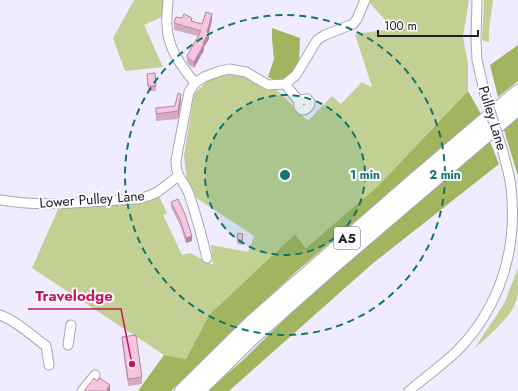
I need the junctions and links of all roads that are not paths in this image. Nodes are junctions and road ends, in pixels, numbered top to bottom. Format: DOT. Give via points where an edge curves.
graph roads {
  1 [pos="168,0"];
  2 [pos="365,0"];
  3 [pos="477,0"];
  4 [pos="194,83"];
  5 [pos="285,84"];
  6 [pos="518,92"];
  7 [pos="298,100"];
  8 [pos="518,108"];
  9 [pos="178,176"];
  10 [pos="0,200"];
  11 [pos="206,258"];
  12 [pos="0,315"];
  13 [pos="71,324"];
  14 [pos="68,345"];
  15 [pos="49,365"];
  16 [pos="94,375"];
  17 [pos="82,391"];
  18 [pos="182,391"];
  19 [pos="198,391"];
  20 [pos="409,391"];
  1 -- 4 [label="street" via="166,26 170,43 179,63"];
  2 -- 5 [label="street" via="355,27 325,35 317,40 296,75"];
  3 -- 20 [label="street, Pulley Lane, bridge" via="477,60 484,96 503,152 511,186 513,207 510,255 499,289 478,325 456,352"];
  4 -- 5 [label="street" via="229,69 246,72 268,85"];
  4 -- 9 [label="street" via="189,92 176,160"];
  5 -- 7 [label="street"];
  6 -- 18 [label="highway, A5" via="252,322"];
  8 -- 19 [label="highway, A5" via="333,266 254,336"];
  9 -- 10 [label="street, Lower Pulley Lane" via="159,192 137,199 55,204"];
  9 -- 11 [label="street" via="188,193"];
  12 -- 15 [label="street" via="20,326 46,346"];
  13 -- 14 [label="street"];
  16 -- 17 [label="street"];
}
